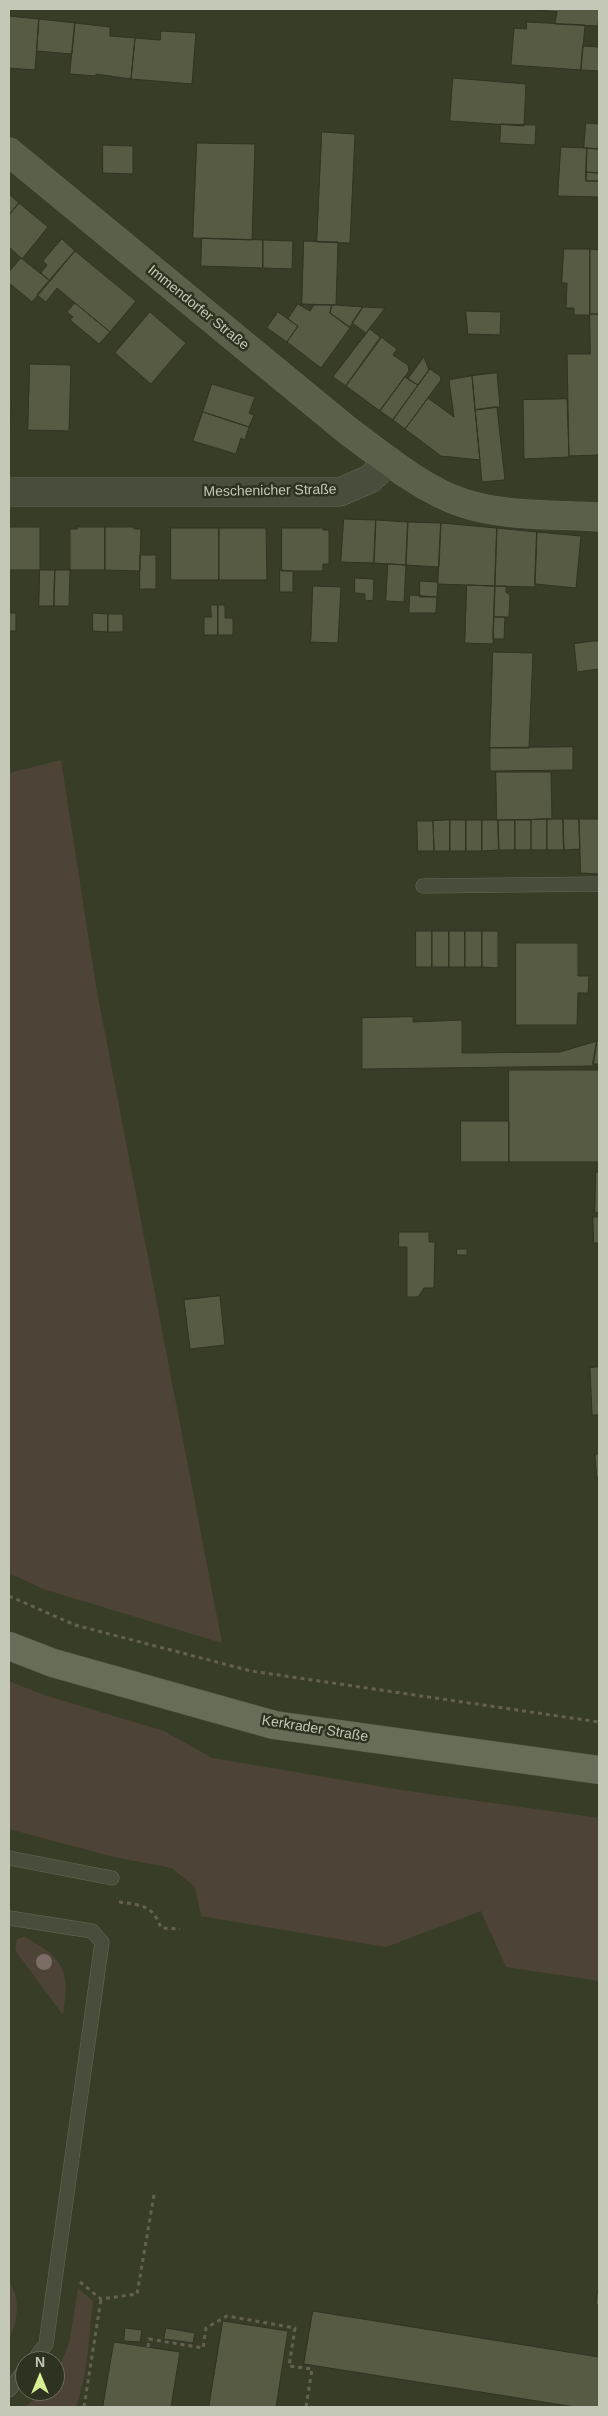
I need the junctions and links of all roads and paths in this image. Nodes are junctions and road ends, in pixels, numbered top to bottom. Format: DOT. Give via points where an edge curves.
graph roads {
  1 [pos="9,152"];
  2 [pos="389,461"];
  3 [pos="9,492"];
  4 [pos="599,516"];
  5 [pos="599,884"];
  6 [pos="423,886"];
  7 [pos="9,1596"];
  8 [pos="9,1646"];
  9 [pos="599,1722"];
  10 [pos="599,1770"];
  11 [pos="9,1858"];
  12 [pos="112,1878"];
  13 [pos="9,1918"];
  14 [pos="154,2195"];
  15 [pos="148,2347"];
  16 [pos="41,2351"];
  17 [pos="84,2407"];
  18 [pos="306,2407"];
  1 -- 2 [label="street, Immendorfer Straße"];
  2 -- 3 [label="street, Meschenicher Straße" via="370,478 340,492"];
  2 -- 4 [label="street" via="462,503 501,512"];
  5 -- 6 [label="lane"];
  7 -- 9 [label="path" via="75,1625 251,1671"];
  8 -- 10 [label="main road, Kerkrader Straße" via="53,1664 274,1724"];
  11 -- 12 [label="lane"];
  13 -- 16 [label="lane" via="92,1931 102,1942 46,2344"];
  14 -- 17 [label="path" via="136,2294 102,2299"];
  15 -- 18 [label="path" via="149,2339 203,2348 206,2328 228,2316 295,2328 289,2366 312,2369"];
}
